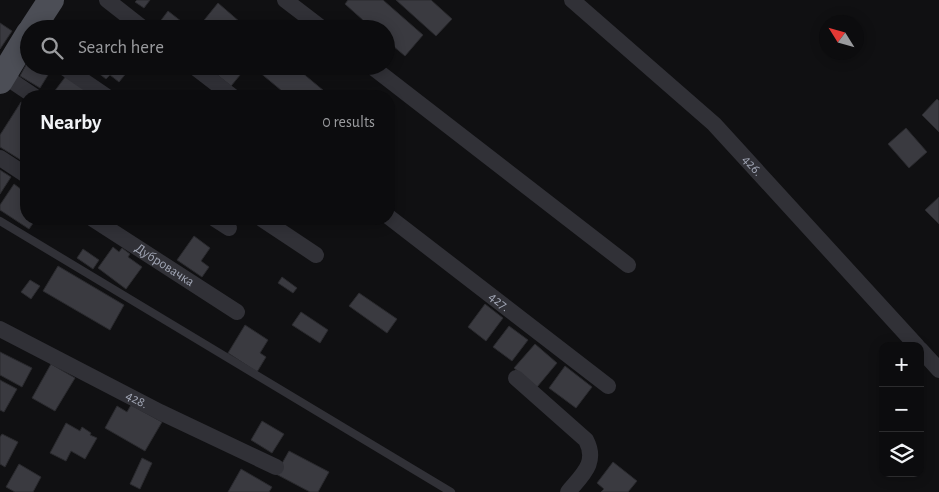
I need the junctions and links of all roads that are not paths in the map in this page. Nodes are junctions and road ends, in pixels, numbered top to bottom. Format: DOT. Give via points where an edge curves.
graph roads {
  1 [pos="51,0"];
  2 [pos="107,0"];
  3 [pos="285,0"];
  4 [pos="572,0"];
  5 [pos="38,20"];
  6 [pos="133,20"];
  7 [pos="311,20"];
  8 [pos="20,49"];
  9 [pos="75,75"];
  10 [pos="205,75"];
  11 [pos="383,75"];
  12 [pos="2,78"];
  13 [pos="23,90"];
  14 [pos="97,90"];
  15 [pos="224,90"];
  16 [pos="0,158"];
  17 [pos="20,171"];
  18 [pos="0,221"];
  19 [pos="395,222"];
  20 [pos="102,225"];
  21 [pos="224,225"];
  22 [pos="271,225"];
  23 [pos="229,228"];
  24 [pos="316,255"];
  25 [pos="628,265"];
  26 [pos="237,312"];
  27 [pos="0,329"];
  28 [pos="913,342"];
  29 [pos="924,353"];
  30 [pos="939,370"];
  31 [pos="516,378"];
  32 [pos="608,386"];
  33 [pos="276,467"];
  34 [pos="451,492"];
  35 [pos="568,492"];
  1 -- 5 [label="main road"];
  2 -- 6 [label="street"];
  3 -- 7 [label="street"];
  4 -- 28 [label="street, 426." via="714,124"];
  8 -- 12 [label="main road"];
  9 -- 14 [label="street"];
  10 -- 15 [label="street"];
  11 -- 25 [label="street"];
  12 -- 13 [label="street"];
  16 -- 17 [label="street"];
  18 -- 34 [label="lane"];
  19 -- 32 [label="street, 427."];
  20 -- 26 [label="street, Дубровачка"];
  21 -- 23 [label="street"];
  22 -- 24 [label="street"];
  27 -- 33 [label="street, 428." via="160,412"];
  29 -- 30 [label="street"];
  31 -- 35 [label="street" via="586,440 591,459"];
}
